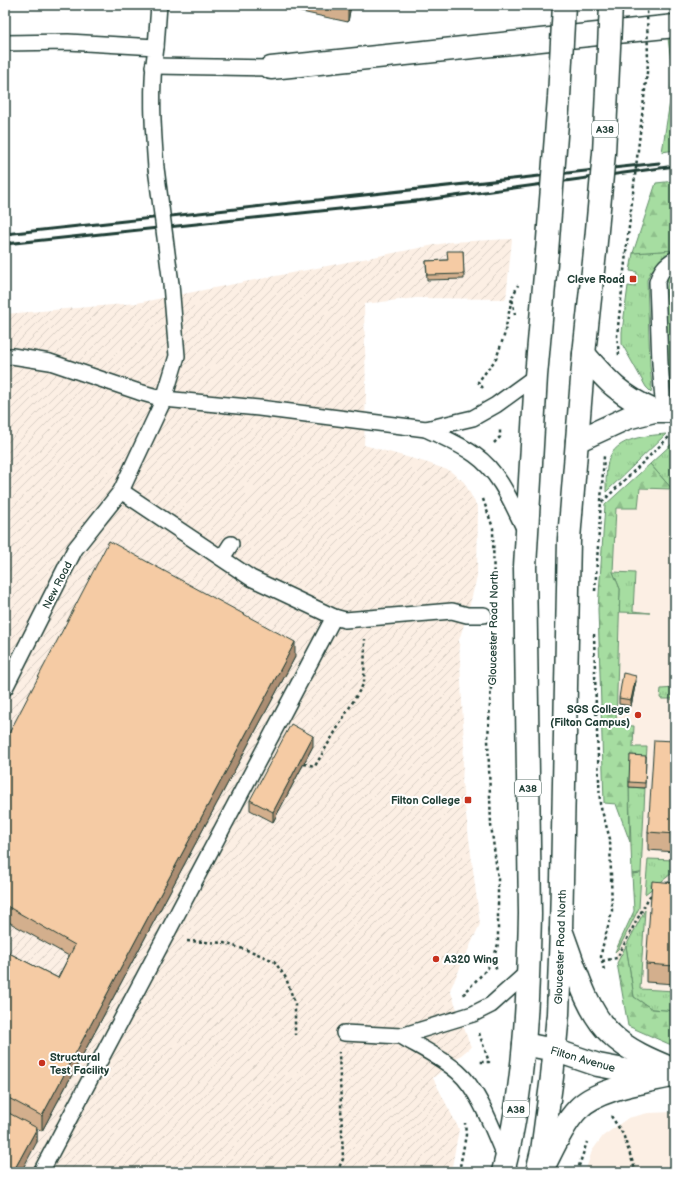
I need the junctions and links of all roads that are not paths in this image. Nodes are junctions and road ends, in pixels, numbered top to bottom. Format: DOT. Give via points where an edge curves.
graph roads {
  1 [pos="159,5"];
  2 [pos="564,5"];
  3 [pos="611,5"];
  4 [pos="675,26"];
  5 [pos="5,43"];
  6 [pos="156,47"];
  7 [pos="153,66"];
  8 [pos="271,68"];
  9 [pos="675,259"];
  10 [pos="584,354"];
  11 [pos="5,357"];
  12 [pos="536,376"];
  13 [pos="164,399"];
  14 [pos="665,411"];
  15 [pos="426,429"];
  16 [pos="577,441"];
  17 [pos="121,491"];
  18 [pos="526,532"];
  19 [pos="231,544"];
  20 [pos="222,558"];
  21 [pos="484,615"];
  22 [pos="334,617"];
  23 [pos="5,688"];
  24 [pos="561,930"];
  25 [pos="529,971"];
  26 [pos="344,1033"];
  27 [pos="401,1036"];
  28 [pos="524,1044"];
  29 [pos="554,1050"];
  30 [pos="672,1074"];
  31 [pos="505,1166"];
  32 [pos="41,1172"];
  33 [pos="537,1172"];
  34 [pos="541,1172"];
  1 -- 6 [label="lane, New Road"];
  2 -- 12 [label="main road, A38, bridge"];
  3 -- 10 [label="main road, A38, bridge" via="604,153"];
  4 -- 8 [label="main road"];
  5 -- 6 [label="lane" via="68,42"];
  6 -- 7 [label="lane, New Road"];
  7 -- 8 [label="lane"];
  7 -- 13 [label="lane, New Road, bridge" via="152,111 156,168 178,356"];
  9 -- 14 [label="lane" via="660,272 657,282 660,363"];
  10 -- 14 [label="main road" via="618,391 637,403"];
  10 -- 16 [label="main road, A38"];
  11 -- 13 [label="lane" via="50,362"];
  12 -- 15 [label="lane" via="496,406 473,418"];
  12 -- 18 [label="main road, A38"];
  13 -- 15 [label="lane"];
  13 -- 17 [label="lane, New Road"];
  14 -- 16 [label="main road" via="627,418"];
  15 -- 18 [label="lane" via="475,454 488,466 504,489"];
  16 -- 24 [label="main road, Gloucester Road North / A38" via="569,539"];
  17 -- 20 [label="lane"];
  17 -- 23 [label="lane, New Road" via="75,549"];
  18 -- 25 [label="main road, A38" via="524,586 530,892"];
  19 -- 20 [label="lane"];
  20 -- 22 [label="lane" via="251,578"];
  21 -- 22 [label="lane" via="452,611 345,620"];
  22 -- 32 [label="lane"];
  24 -- 29 [label="main road, Gloucester Road North / A38"];
  24 -- 30 [label="main road" via="588,1000 599,1020 610,1034 659,1063"];
  25 -- 27 [label="lane" via="491,1005 473,1014"];
  25 -- 28 [label="main road, A38"];
  26 -- 27 [label="lane"];
  27 -- 31 [label="lane" via="458,1072 479,1100"];
  28 -- 29 [label="main road, Filton Avenue"];
  28 -- 31 [label="main road, A38"];
  29 -- 30 [label="main road, Filton Avenue" via="628,1072"];
  29 -- 33 [label="main road, Gloucester Road North / A38" via="542,1151"];
  30 -- 34 [label="main road, Filton Avenue" via="611,1090 584,1103 570,1119"];
}
